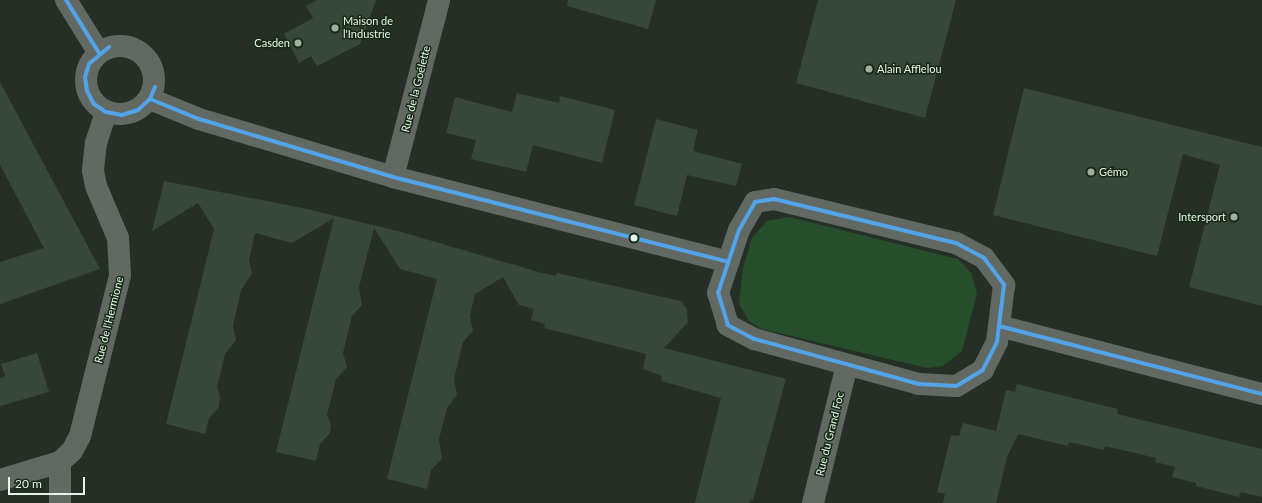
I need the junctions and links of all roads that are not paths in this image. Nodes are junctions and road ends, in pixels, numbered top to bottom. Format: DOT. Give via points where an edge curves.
graph roads {
  1 [pos="66,0"];
  2 [pos="439,0"];
  3 [pos="99,53"];
  4 [pos="150,99"];
  5 [pos="106,112"];
  6 [pos="393,177"];
  7 [pos="728,262"];
  8 [pos="999,326"];
  9 [pos="848,364"];
  10 [pos="1262,394"];
  11 [pos="60,462"];
  12 [pos="0,480"];
  13 [pos="60,503"];
  14 [pos="813,503"];
  1 -- 3 [label="street"];
  2 -- 6 [label="street, Rue de la Goélette"];
  3 -- 4 [label="street" via="121,46 144,54 155,75"];
  3 -- 5 [label="street" via="89,64 86,77 87,91 94,104"];
  4 -- 5 [label="street" via="133,112 122,115"];
  4 -- 6 [label="street" via="199,119"];
  5 -- 11 [label="street, Rue de l'Hermione" via="96,143 93,170 96,186 118,238 120,275 80,436 72,451"];
  6 -- 7 [label="street"];
  7 -- 8 [label="street" via="739,230 755,202 774,199 956,243 984,258 1004,285"];
  7 -- 9 [label="street" via="718,294 728,325 754,339"];
  8 -- 9 [label="street" via="997,342 983,370 956,386 919,384"];
  8 -- 10 [label="street"];
  9 -- 14 [label="street, Rue du Grand Foc"];
  11 -- 12 [label="street, Rue de l'Hermione"];
  11 -- 13 [label="street"];
}
